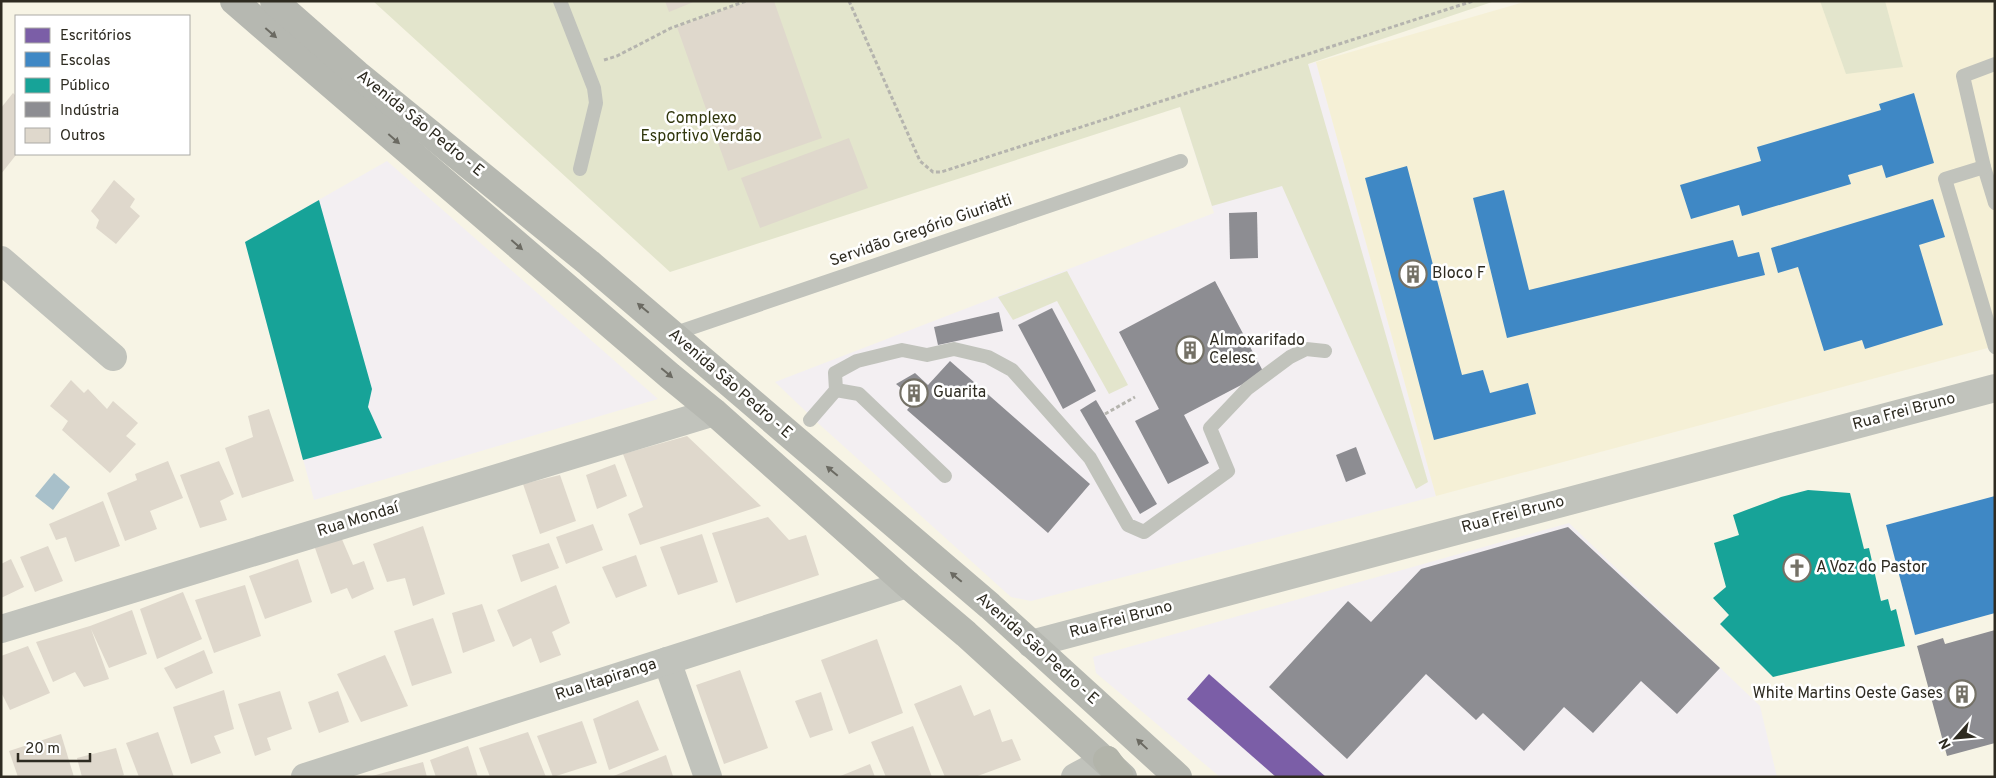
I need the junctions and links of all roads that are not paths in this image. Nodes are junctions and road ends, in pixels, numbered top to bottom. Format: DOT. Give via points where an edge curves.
graph roads {
  1 [pos="234,1"];
  2 [pos="274,1"];
  3 [pos="560,1"];
  4 [pos="1995,64"];
  5 [pos="1182,161"];
  6 [pos="1984,167"];
  7 [pos="580,168"];
  8 [pos="1995,203"];
  9 [pos="1,260"];
  10 [pos="673,334"];
  11 [pos="1995,347"];
  12 [pos="1325,351"];
  13 [pos="113,357"];
  14 [pos="1995,388"];
  15 [pos="836,390"];
  16 [pos="714,412"];
  17 [pos="810,420"];
  18 [pos="945,476"];
  19 [pos="907,584"];
  20 [pos="1,629"];
  21 [pos="1031,644"];
  22 [pos="667,661"];
  23 [pos="1116,771"];
  24 [pos="305,777"];
  25 [pos="708,777"];
  26 [pos="1075,777"];
  27 [pos="1178,777"];
  1 -- 16 [label="main road, Avenida São Pedro - E, one-way"];
  10 -- 2 [label="main road, Avenida São Pedro - E, one-way" via="357,74"];
  3 -- 7 [label="lane" via="594,88 596,103"];
  4 -- 6 [label="lane" via="1963,76"];
  5 -- 10 [label="lane, Servidão Gregório Giuriatti"];
  6 -- 8 [label="lane"];
  6 -- 11 [label="lane" via="1945,179"];
  9 -- 13 [label="street"];
  21 -- 10 [label="main road, Avenida São Pedro - E, one-way"];
  12 -- 15 [label="lane" via="1306,349 1247,389 1210,428 1228,471 1144,532 1128,525 1090,458 1012,370 988,357 954,349 927,355 902,350 857,361 834,374"];
  14 -- 21 [label="street, Rua Frei Bruno"];
  15 -- 17 [label="lane"];
  15 -- 18 [label="lane" via="859,394"];
  16 -- 19 [label="main road, Avenida São Pedro - E"];
  16 -- 20 [label="street, Rua Mondaí"];
  19 -- 22 [label="street, Rua Itapiranga"];
  19 -- 23 [label="main road, Avenida São Pedro - E"];
  27 -- 21 [label="main road, Avenida São Pedro - E, one-way"];
  22 -- 24 [label="street, Rua Itapiranga"];
  22 -- 25 [label="street"];
  23 -- 26 [label="street"];
}
